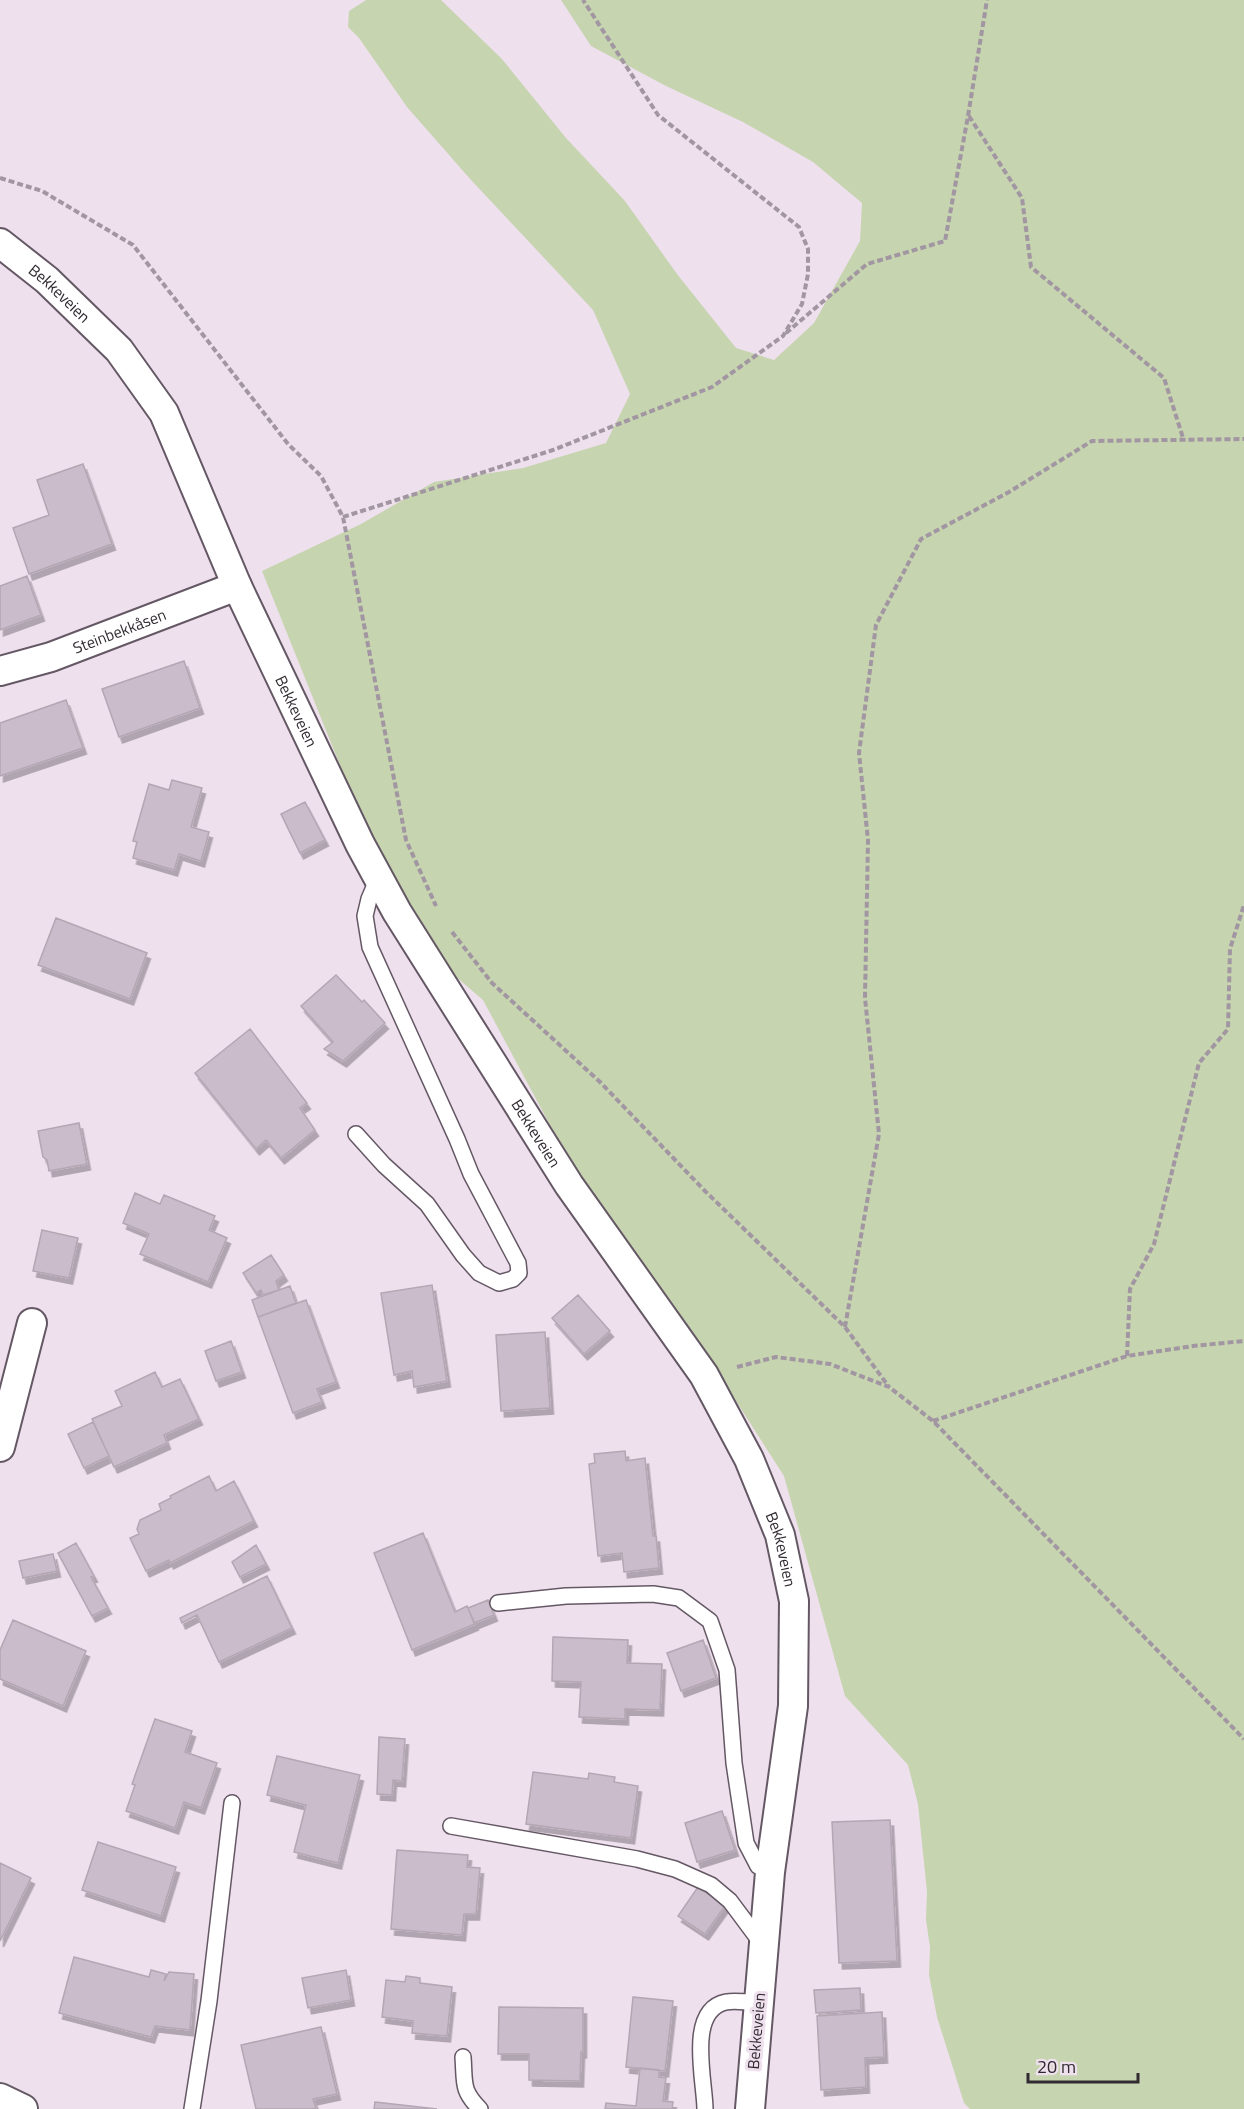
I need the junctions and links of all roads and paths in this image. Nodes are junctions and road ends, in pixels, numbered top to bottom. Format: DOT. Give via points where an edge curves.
graph roads {
  1 [pos="583,0"];
  2 [pos="987,0"];
  3 [pos="968,116"];
  4 [pos="0,178"];
  5 [pos="0,243"];
  6 [pos="783,336"];
  7 [pos="1244,439"];
  8 [pos="1184,441"];
  9 [pos="343,517"];
  10 [pos="237,586"];
  11 [pos="0,671"];
  12 [pos="378,878"];
  13 [pos="1244,904"];
  14 [pos="437,909"];
  15 [pos="449,928"];
  16 [pos="356,1134"];
  17 [pos="32,1323"];
  18 [pos="845,1327"];
  19 [pos="1244,1341"];
  20 [pos="1127,1356"];
  21 [pos="704,1375"];
  22 [pos="889,1388"];
  23 [pos="933,1421"];
  24 [pos="0,1447"];
  25 [pos="498,1603"];
  26 [pos="1244,1738"];
  27 [pos="232,1803"];
  28 [pos="451,1826"];
  29 [pos="770,1872"];
  30 [pos="764,1946"];
  31 [pos="759,2002"];
  32 [pos="463,2057"];
  33 [pos="0,2098"];
  34 [pos="23,2109"];
  35 [pos="192,2109"];
  36 [pos="480,2109"];
  37 [pos="705,2109"];
  38 [pos="750,2109"];
  1 -- 6 [label="path" via="658,115 799,227 808,249 808,274 802,304"];
  2 -- 3 [label="path"];
  3 -- 6 [label="path" via="945,241 867,264"];
  3 -- 8 [label="path" via="1022,198 1031,267 1164,378"];
  4 -- 9 [label="path" via="42,191 133,245 288,444 321,476"];
  5 -- 10 [label="street, Bekkeveien" via="47,280 119,350 164,413"];
  6 -- 9 [label="path" via="712,387 553,450"];
  7 -- 8 [label="path"];
  8 -- 18 [label="path" via="1092,441 921,539 876,625 859,753 868,840 865,998 879,1134"];
  9 -- 14 [label="path" via="406,840"];
  10 -- 11 [label="street, Steinbekkåsen" via="51,657"];
  10 -- 12 [label="street, Bekkeveien"];
  12 -- 16 [label="lane" via="365,916 370,946 471,1174 518,1263 519,1273 499,1283 479,1273 427,1204"];
  12 -- 21 [label="street, Bekkeveien" via="569,1185"];
  13 -- 20 [label="path" via="1230,949 1228,1029 1199,1063 1154,1244 1130,1288"];
  15 -- 18 [label="path" via="492,983 600,1082"];
  17 -- 24 [label="street"];
  18 -- 22 [label="path"];
  19 -- 20 [label="path"];
  20 -- 23 [label="path"];
  21 -- 22 [label="path" via="776,1357 830,1364"];
  21 -- 29 [label="street, Bekkeveien" via="749,1459 780,1535 794,1601 793,1706"];
  22 -- 23 [label="path"];
  23 -- 26 [label="path"];
  25 -- 29 [label="lane" via="566,1596 653,1594 679,1598 710,1621 727,1670 734,1763 746,1843 758,1866"];
  27 -- 35 [label="lane"];
  28 -- 30 [label="lane" via="675,1869 711,1885 730,1901"];
  29 -- 30 [label="street, Bekkeveien"];
  30 -- 31 [label="street, Bekkeveien"];
  31 -- 37 [label="lane" via="725,2002 702,2025"];
  31 -- 38 [label="street, Bekkeveien"];
  32 -- 36 [label="lane" via="465,2090"];
  33 -- 34 [label="street"];
}
